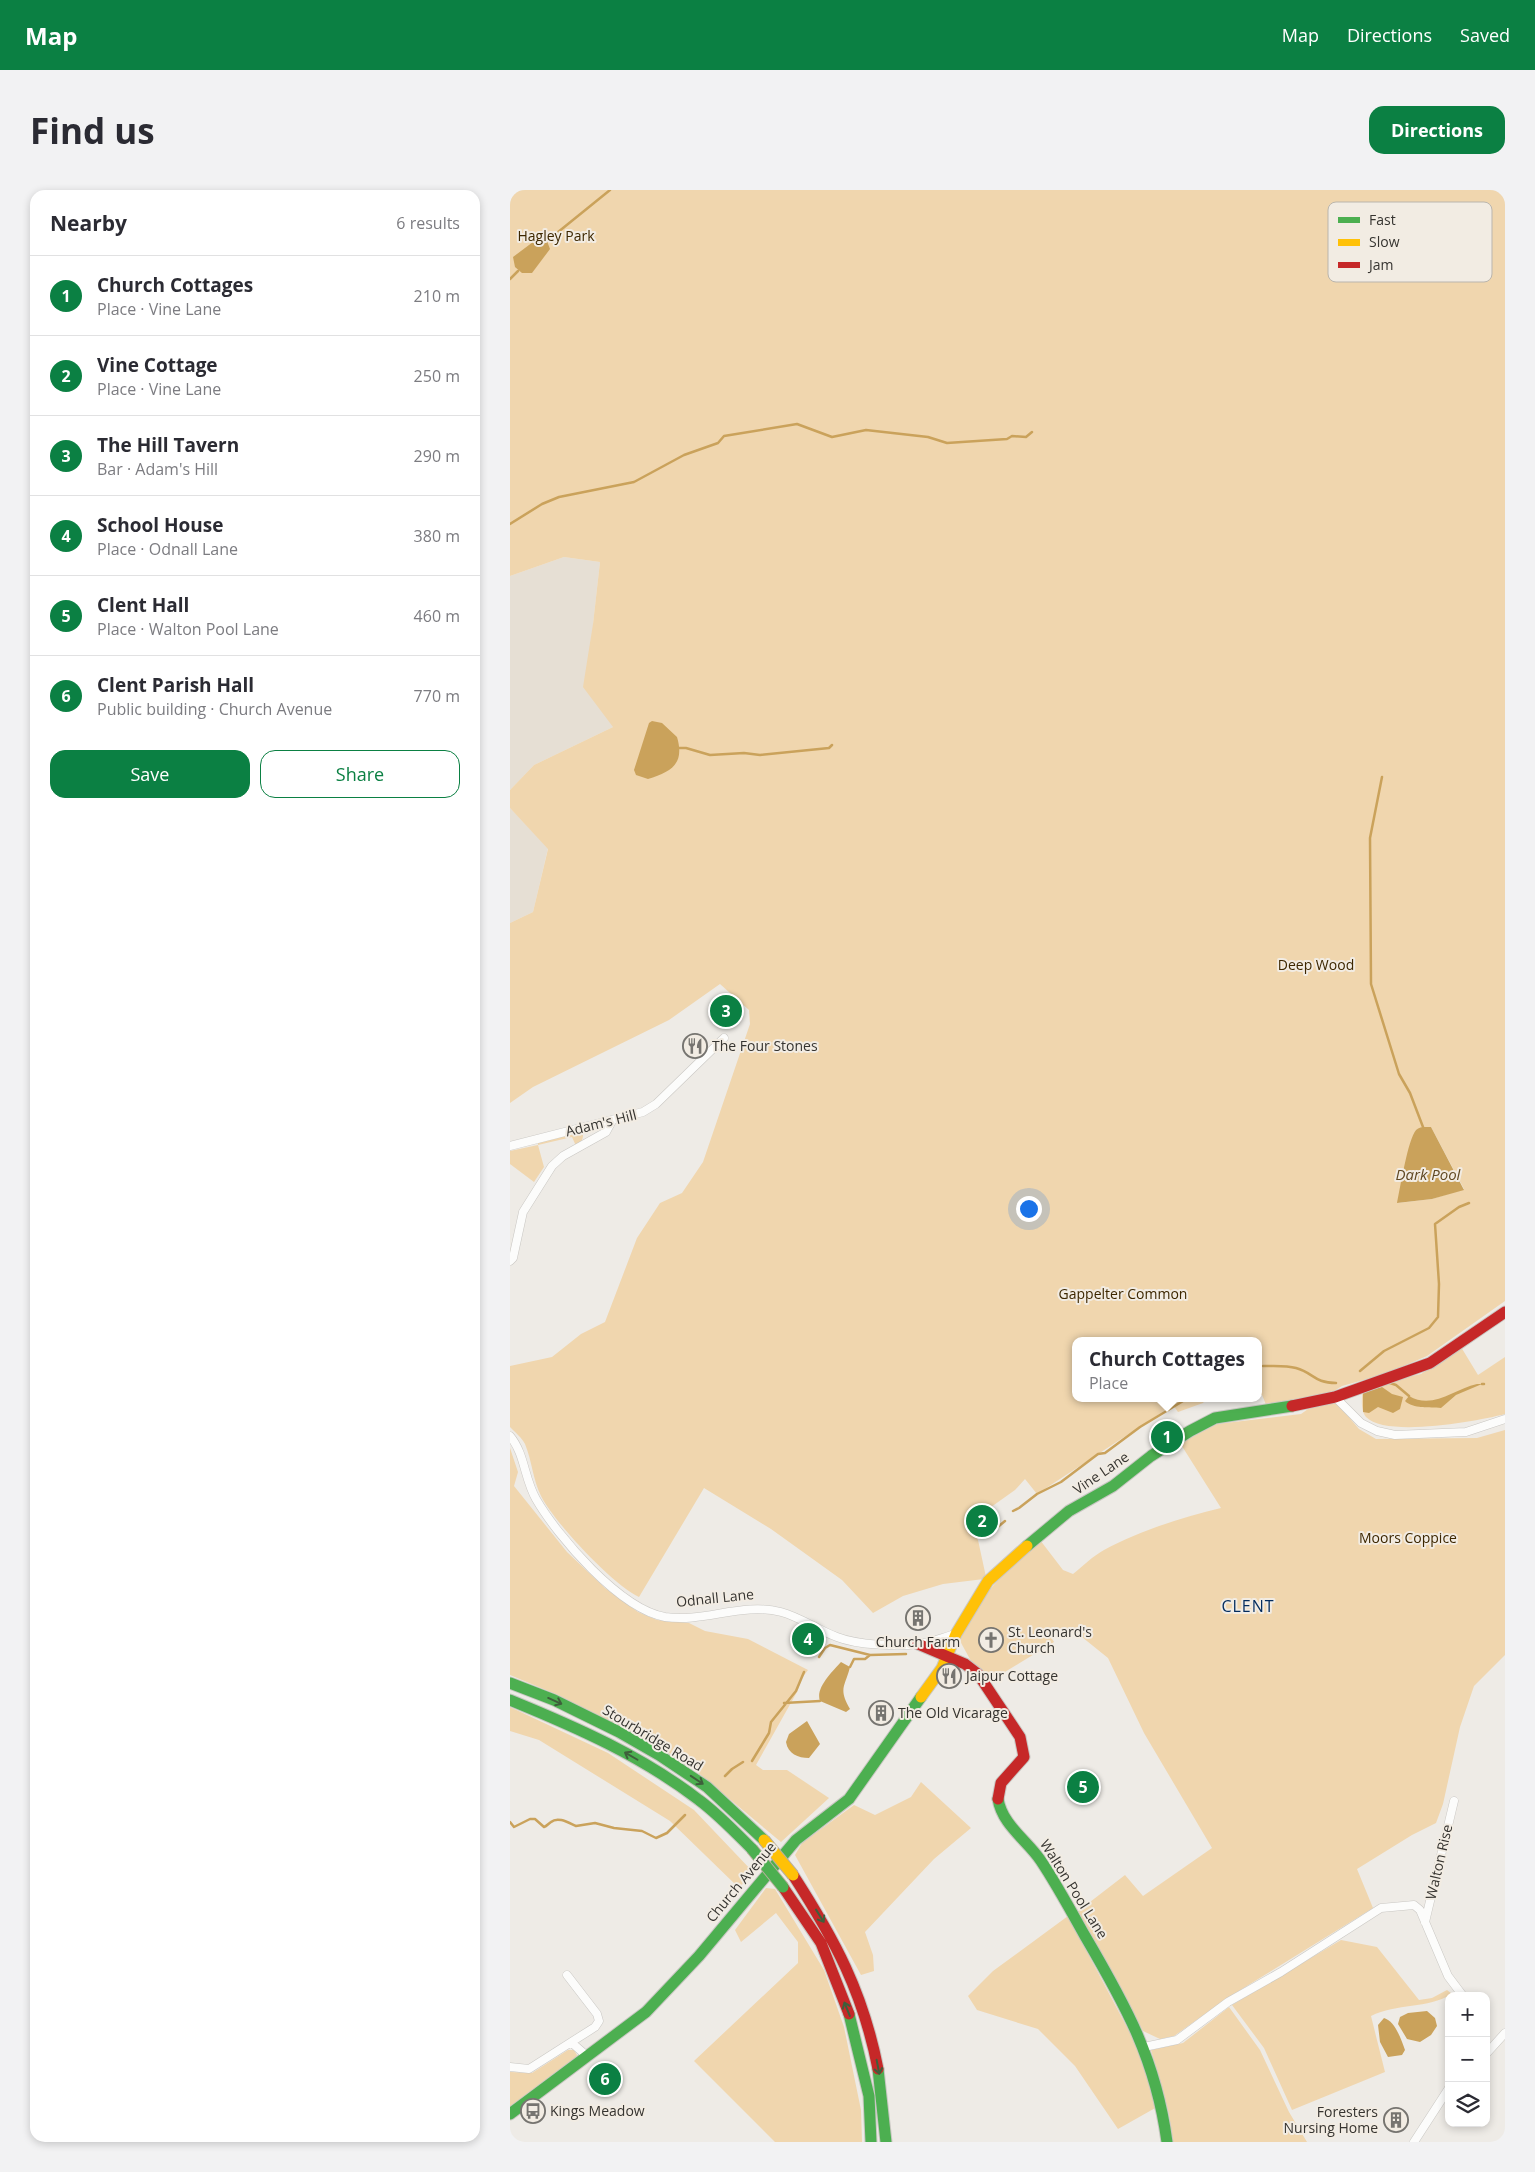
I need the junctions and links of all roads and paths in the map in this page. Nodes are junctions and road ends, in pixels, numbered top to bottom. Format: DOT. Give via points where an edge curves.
graph roads {
  1 [pos="724,1038"];
  2 [pos="612,1122"];
  3 [pos="582,1128"];
  4 [pos="588,1143"];
  5 [pos="510,1146"];
  6 [pos="510,1261"];
  7 [pos="1505,1312"];
  8 [pos="1335,1397"];
  9 [pos="1505,1419"];
  10 [pos="510,1436"];
  11 [pos="956,1634"];
  12 [pos="918,1644"];
  13 [pos="947,1657"];
  14 [pos="510,1683"];
  15 [pos="510,1700"];
  16 [pos="1454,1801"];
  17 [pos="1424,1924"];
  18 [pos="567,1975"];
  19 [pos="1460,1992"];
  20 [pos="1505,2033"];
  21 [pos="572,2042"];
  22 [pos="1144,2047"];
  23 [pos="1490,2050"];
  24 [pos="588,2057"];
  25 [pos="510,2067"];
  26 [pos="1445,2095"];
  27 [pos="510,2114"];
  28 [pos="871,2142"];
  29 [pos="886,2142"];
  30 [pos="1168,2142"];
  31 [pos="1414,2142"];
  1 -- 2 [label="street, Adam's Hill" via="656,1104"];
  2 -- 3 [label="street, Adam's Hill"];
  2 -- 4 [label="street" via="606,1132"];
  3 -- 4 [label="street"];
  3 -- 5 [label="street, Adam's Hill"];
  4 -- 6 [label="street" via="563,1156 552,1166 523,1212"];
  7 -- 8 [label="main road, Vine Lane" via="1430,1363"];
  8 -- 9 [label="street" via="1361,1423 1377,1432 1395,1435 1466,1432"];
  8 -- 11 [label="main road, Vine Lane" via="1215,1418 1190,1431 1113,1486 1069,1511 1043,1532 988,1581"];
  10 -- 12 [label="street, Odnall Lane" via="518,1446 536,1498 564,1539 617,1592 654,1615 681,1618 760,1608 783,1612 847,1640"];
  11 -- 12 [label="street, Odnall Lane"];
  11 -- 13 [label="main road, Church Avenue"];
  12 -- 13 [label="main road, Odnall Lane"];
  13 -- 22 [label="main road, Walton Pool Lane" via="965,1664 978,1674 1020,1737 1024,1757 1002,1779 998,1802 1003,1814 1036,1854 1094,1950"];
  13 -- 24 [label="main road, Church Avenue" via="849,1799 796,1840 699,1956 646,2012"];
  14 -- 29 [label="main road, Stourbridge Road, one-way, bridge" via="554,1700 659,1755 708,1787 764,1840 793,1876 846,1964 873,2042 884,2097"];
  28 -- 15 [label="main road, Stourbridge Road, one-way, bridge" via="869,2096 851,2020 820,1943 783,1887 752,1849 700,1801 653,1769 612,1745"];
  16 -- 17 [label="street, Walton Rise"];
  17 -- 19 [label="street" via="1448,1976"];
  17 -- 22 [label="street" via="1420,1910 1414,1905 1381,1908 1228,2002 1177,2040"];
  18 -- 21 [label="street" via="599,2021"];
  20 -- 23 [label="street"];
  21 -- 24 [label="street"];
  21 -- 25 [label="street" via="530,2069"];
  22 -- 30 [label="main road, Walton Pool Lane" via="1162,2104"];
  24 -- 27 [label="main road, Church Avenue"];
  26 -- 31 [label="street"];
}
